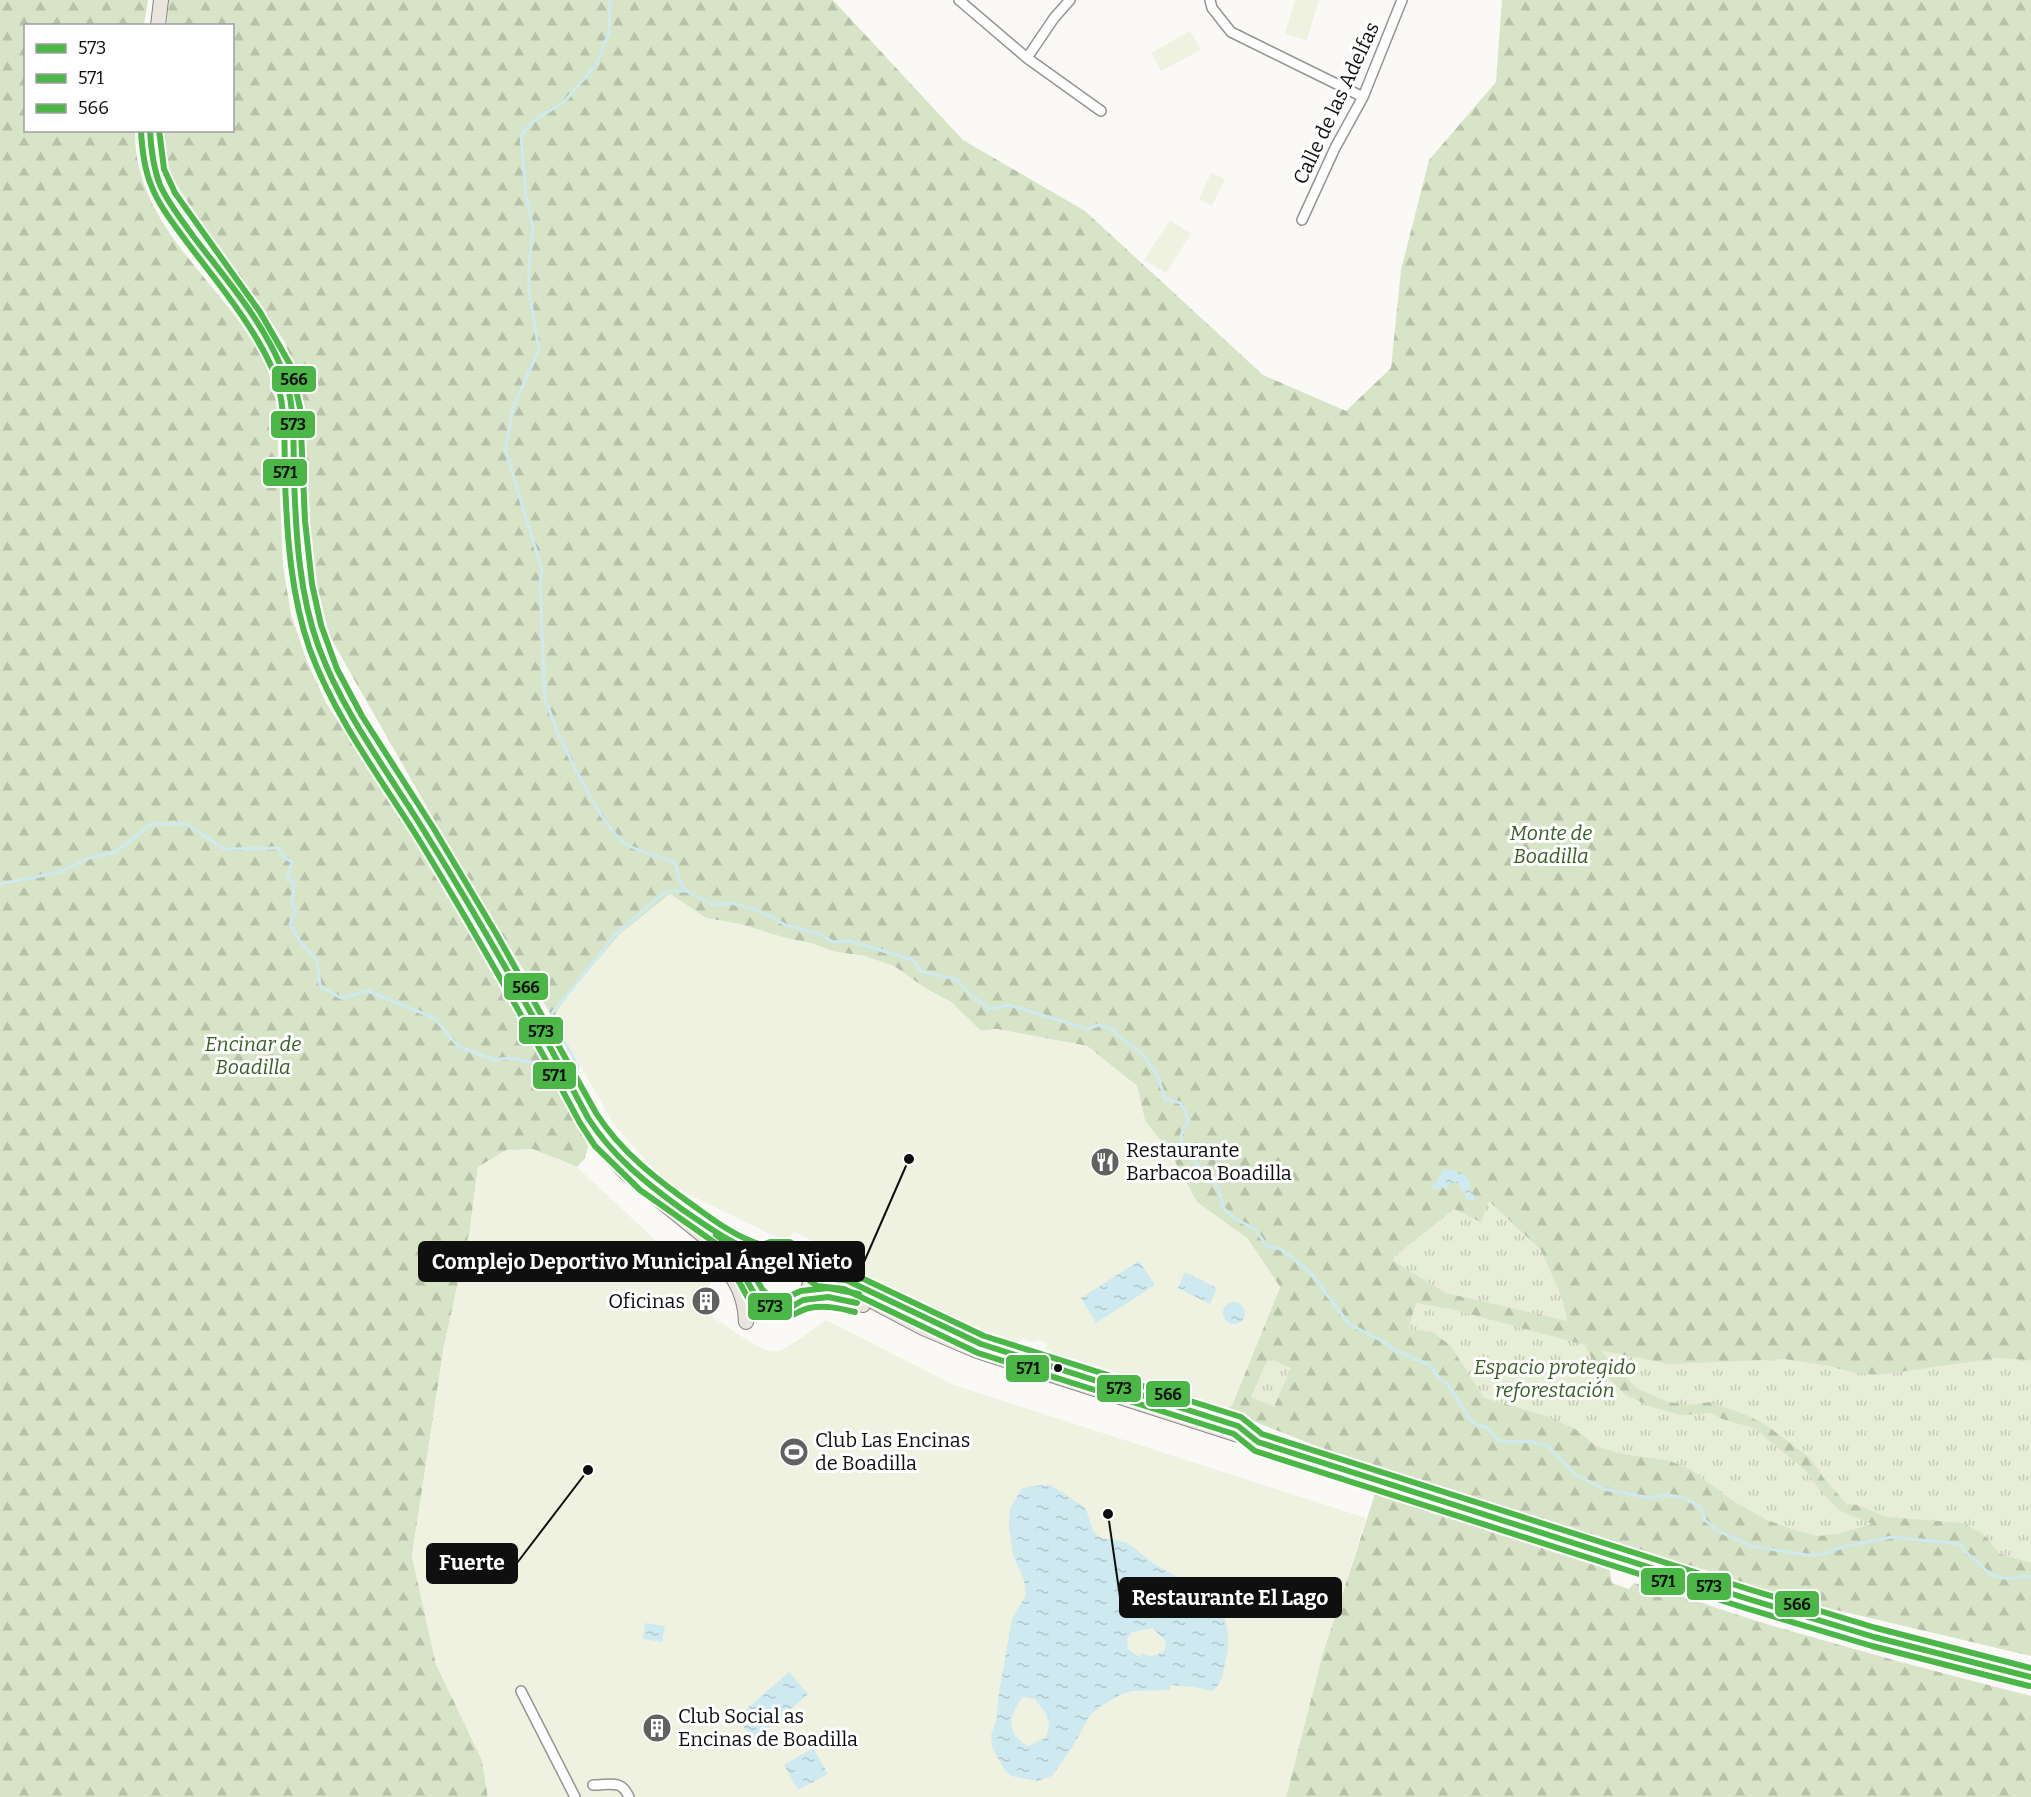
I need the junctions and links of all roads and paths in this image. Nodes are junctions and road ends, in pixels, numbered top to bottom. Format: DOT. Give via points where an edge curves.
graph roads {
  1 [pos="161,0"];
  2 [pos="959,0"];
  3 [pos="1070,0"];
  4 [pos="1210,0"];
  5 [pos="1402,0"];
  6 [pos="158,24"];
  7 [pos="1027,58"];
  8 [pos="1363,97"];
  9 [pos="1101,111"];
  10 [pos="150,132"];
  11 [pos="1302,220"];
  12 [pos="602,1140"];
  13 [pos="626,1173"];
  14 [pos="763,1255"];
  15 [pos="808,1269"];
  16 [pos="753,1290"];
  17 [pos="802,1300"];
  18 [pos="746,1323"];
  19 [pos="923,1328"];
  20 [pos="2031,1677"];
  21 [pos="521,1691"];
  22 [pos="593,1785"];
  23 [pos="575,1797"];
  24 [pos="629,1797"];
  1 -- 6 [label="main road"];
  2 -- 7 [label="street"];
  3 -- 7 [label="street"];
  4 -- 8 [label="street" via="1231,32"];
  5 -- 8 [label="street, Calle de las Adelfas"];
  7 -- 9 [label="street"];
  8 -- 11 [label="street, Calle de las Adelfas"];
  10 -- 12 [label="main road" via="151,157 167,199 255,322 284,376 292,430 300,573 318,646 333,683 487,934"];
  12 -- 13 [label="main road"];
  12 -- 14 [label="main road" via="646,1183 698,1221 742,1248"];
  13 -- 16 [label="main road" via="737,1263"];
  13 -- 18 [label="main road" via="732,1275 739,1288"];
  14 -- 15 [label="main road" via="788,1250 803,1260"];
  14 -- 16 [label="main road" via="753,1267"];
  15 -- 17 [label="main road" via="810,1285"];
  15 -- 19 [label="main road" via="832,1286 872,1301"];
  16 -- 17 [label="main road" via="759,1301 773,1308 788,1308"];
  17 -- 19 [label="main road" via="828,1297 861,1304"];
  19 -- 20 [label="main road" via="977,1351 1621,1559 1874,1637"];
  21 -- 23 [label="street"];
  22 -- 24 [label="street" via="619,1784"];
}
